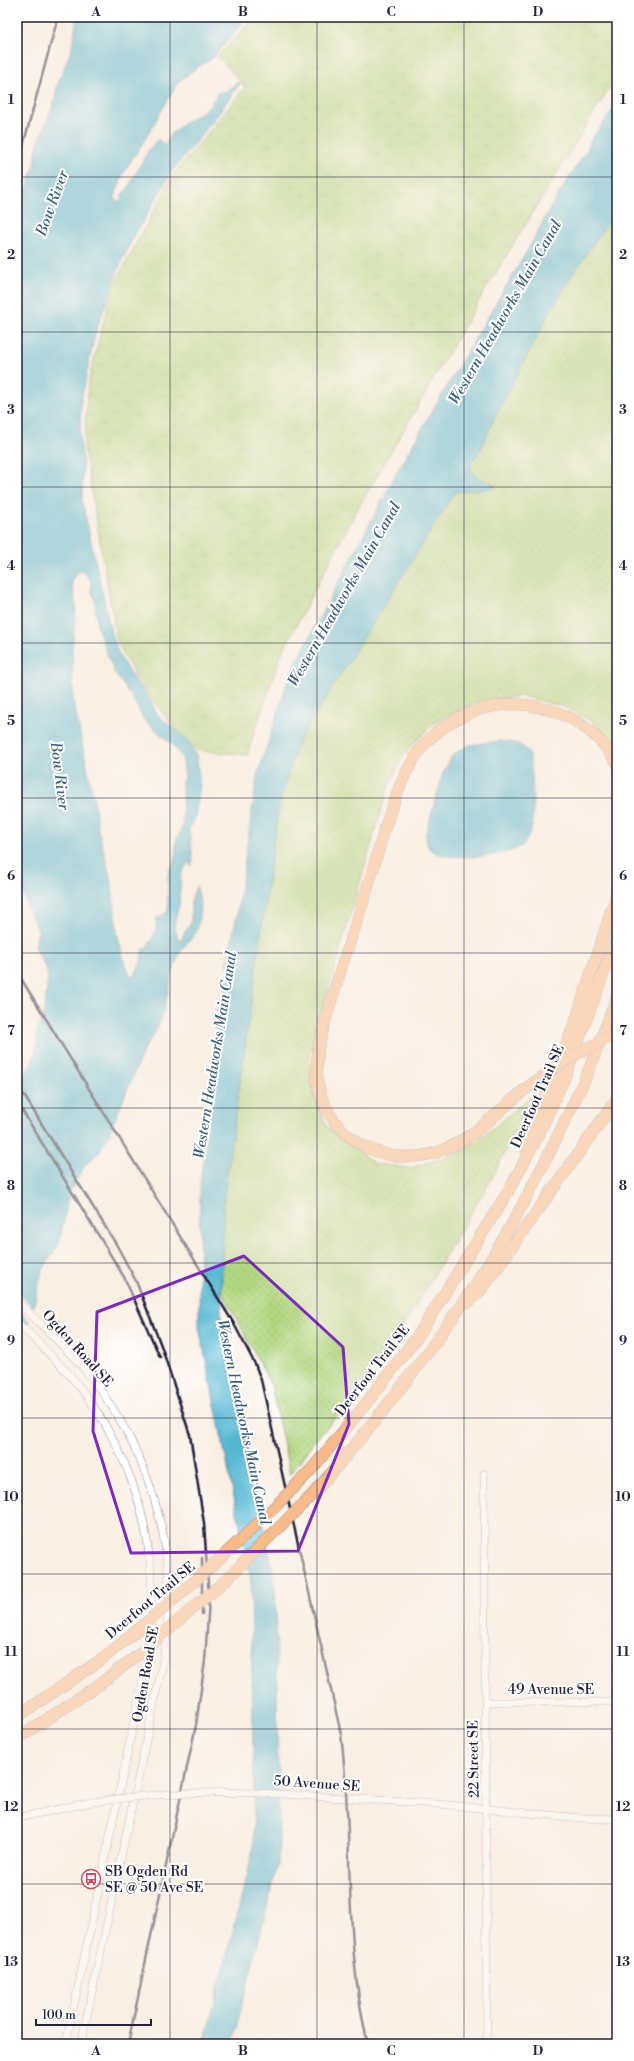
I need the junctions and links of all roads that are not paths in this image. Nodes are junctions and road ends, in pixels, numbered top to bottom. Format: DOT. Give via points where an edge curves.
graph roads {
  1 [pos="617,763"];
  2 [pos="617,893"];
  3 [pos="617,937"];
  4 [pos="617,997"];
  5 [pos="617,1033"];
  6 [pos="617,1099"];
  7 [pos="509,1190"];
  8 [pos="17,1301"];
  9 [pos="451,1320"];
  10 [pos="17,1322"];
  11 [pos="484,1474"];
  12 [pos="485,1702"];
  13 [pos="617,1702"];
  14 [pos="17,1717"];
  15 [pos="17,1739"];
  16 [pos="486,1808"];
  17 [pos="17,1818"];
  18 [pos="617,1819"];
  19 [pos="68,2034"];
  20 [pos="63,2044"];
  21 [pos="66,2044"];
  22 [pos="81,2044"];
  23 [pos="487,2044"];
  1 -- 5 [label="highway, bridge" via="602,741 568,716 538,706 520,704 502,704 470,712 445,726 423,745 406,772 395,798 318,1049 318,1085 327,1108 344,1132 378,1153 412,1158 444,1150 463,1140 528,1087 569,1058"];
  2 -- 7 [label="highway" via="575,1023"];
  3 -- 7 [label="highway, Deerfoot Trail SE" via="564,1078 538,1136"];
  4 -- 9 [label="highway" via="584,1080 542,1167 495,1252"];
  6 -- 9 [label="highway" via="482,1289"];
  7 -- 14 [label="highway, Deerfoot Trail SE, bridge" via="420,1333 311,1470 266,1517 211,1568 102,1659"];
  8 -- 22 [label="street, Ogden Road SE" via="85,1370 118,1415 131,1439 158,1512 169,1590 164,1657"];
  9 -- 15 [label="highway, bridge" via="403,1387 316,1491 226,1580 100,1684"];
  10 -- 19 [label="street, Ogden Road SE" via="48,1351 86,1396 119,1451 143,1517 152,1574 151,1641"];
  11 -- 12 [label="street, 22 Street SE"];
  12 -- 13 [label="street, 49 Avenue SE"];
  12 -- 16 [label="street, 22 Street SE"];
  16 -- 17 [label="street, 50 Avenue SE, bridge" via="272,1792 204,1792 92,1802"];
  16 -- 18 [label="street, 50 Avenue SE" via="580,1818"];
  16 -- 23 [label="street, 22 Street SE"];
  19 -- 20 [label="street"];
  19 -- 21 [label="street, Ogden Road SE"];
}
